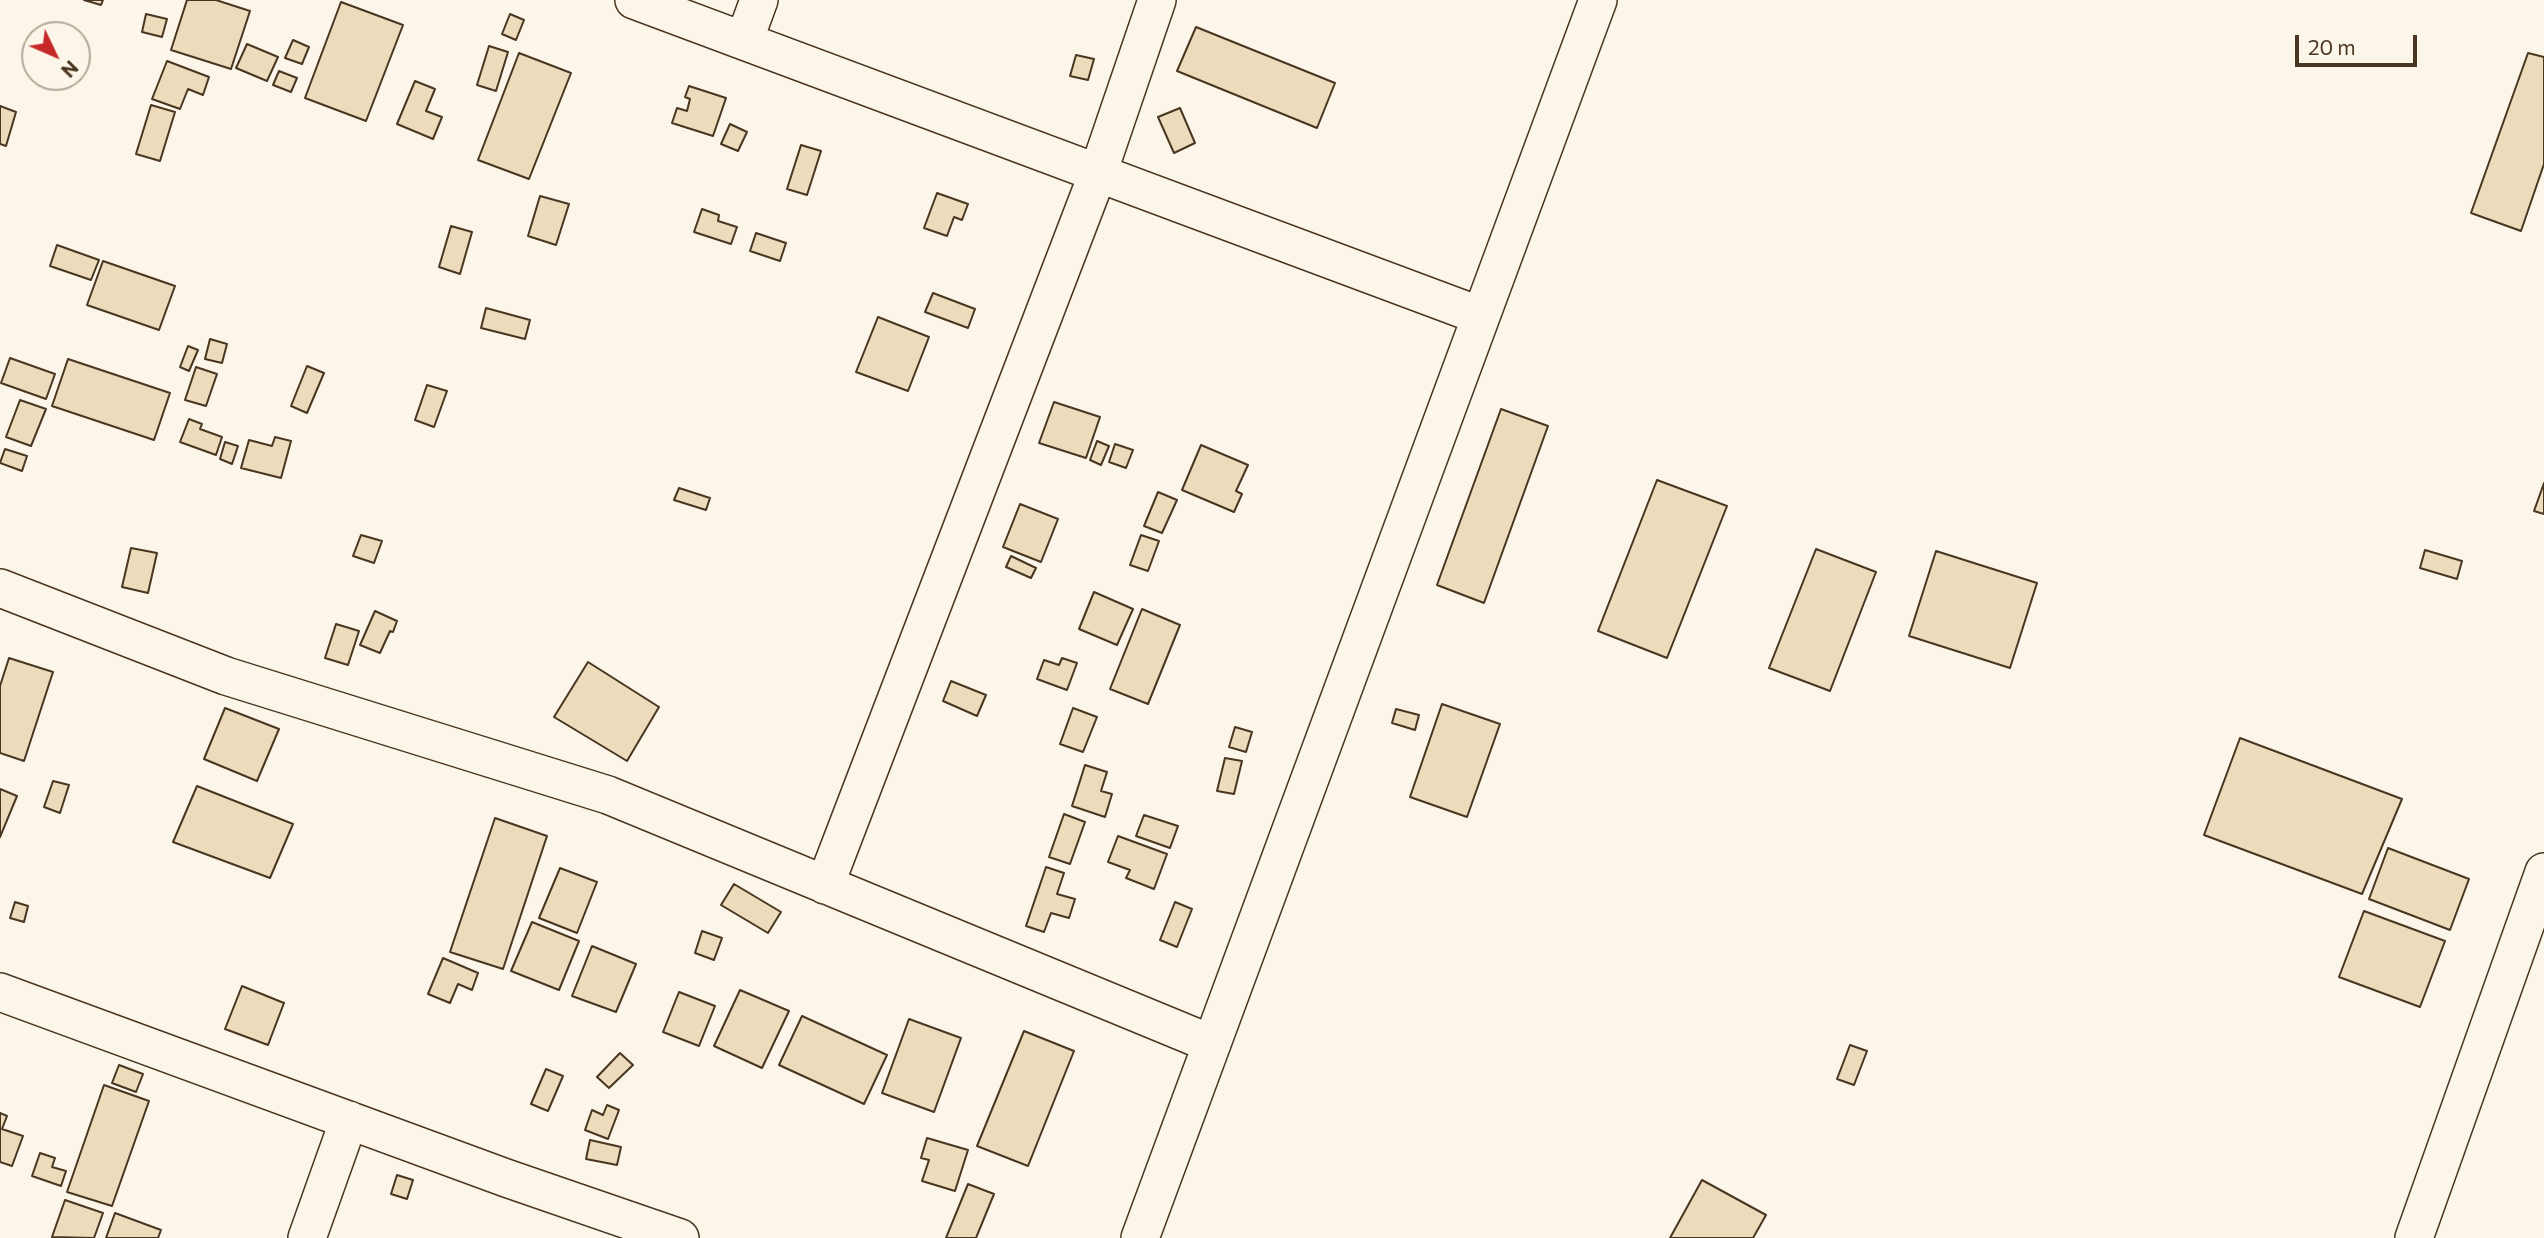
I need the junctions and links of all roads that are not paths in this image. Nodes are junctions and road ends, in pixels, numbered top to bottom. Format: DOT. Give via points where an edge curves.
graph roads {
  1 [pos="634,0"];
  2 [pos="759,0"];
  3 [pos="1157,0"];
  4 [pos="1598,0"];
  5 [pos="744,41"];
  6 [pos="1098,173"];
  7 [pos="1481,316"];
  8 [pos="0,588"];
  9 [pos="2544,872"];
  10 [pos="825,885"];
  11 [pos="3,1005"];
  12 [pos="1212,1044"];
  13 [pos="349,1120"];
  14 [pos="307,1238"];
  15 [pos="680,1238"];
  16 [pos="1140,1238"];
  17 [pos="2414,1238"];
  1 -- 5 [label="street"];
  2 -- 5 [label="street"];
  3 -- 6 [label="street"];
  4 -- 7 [label="street"];
  5 -- 6 [label="street"];
  6 -- 7 [label="street"];
  6 -- 10 [label="street"];
  7 -- 12 [label="street"];
  8 -- 10 [label="street" via="226,676 608,795"];
  9 -- 17 [label="street"];
  10 -- 12 [label="street"];
  11 -- 13 [label="street"];
  12 -- 16 [label="street"];
  13 -- 14 [label="street"];
  13 -- 15 [label="street"];
}
